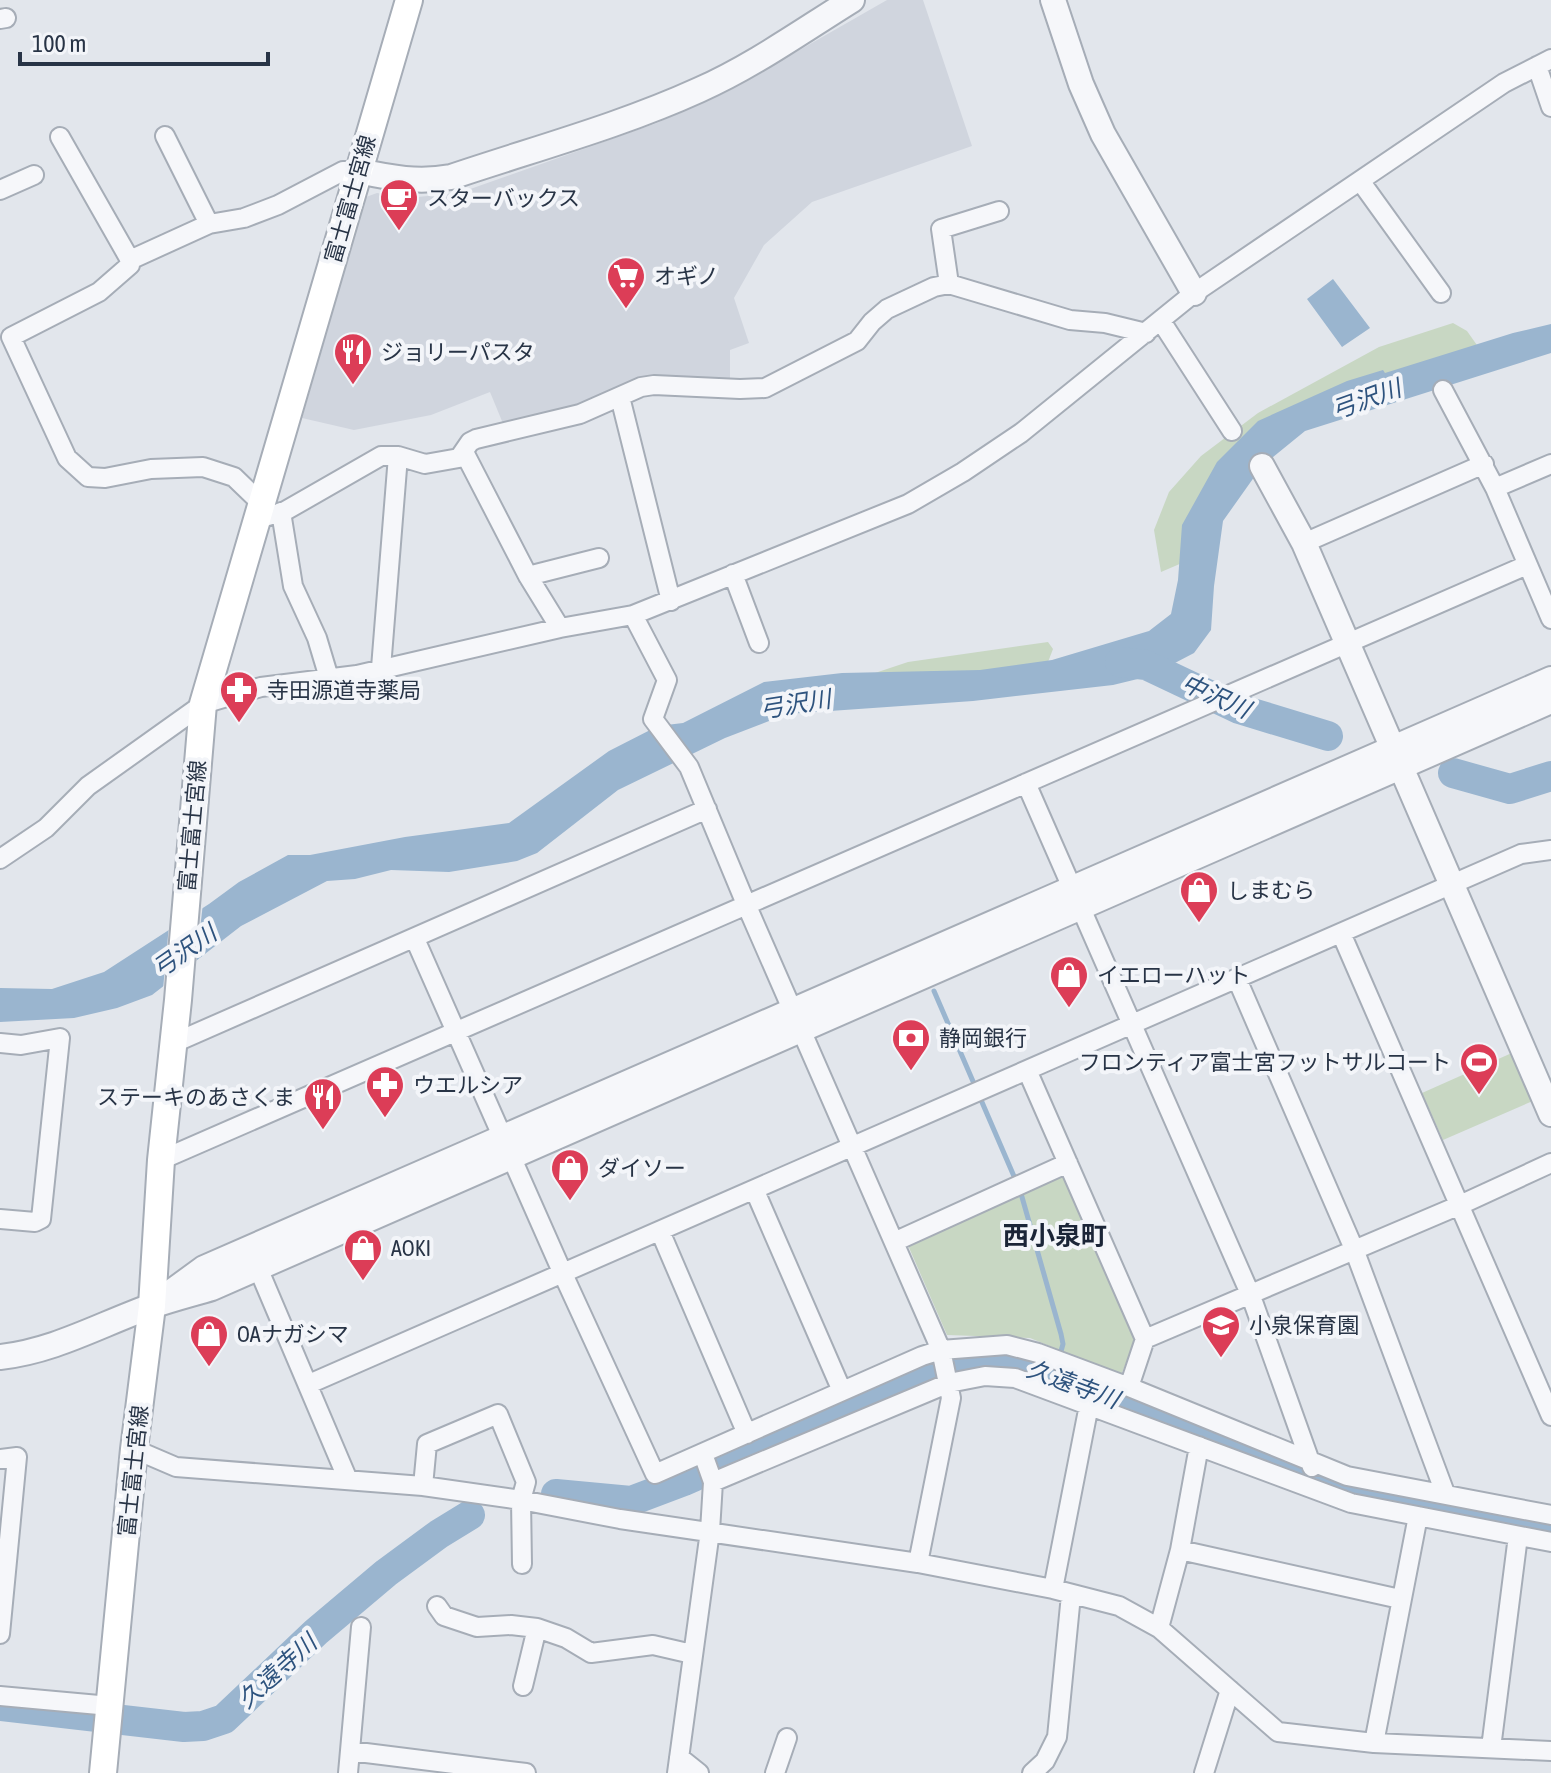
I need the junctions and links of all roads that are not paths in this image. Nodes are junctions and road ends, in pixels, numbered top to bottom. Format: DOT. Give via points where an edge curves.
graph roads {
  1 [pos="409,0"];
  2 [pos="852,0"];
  3 [pos="1053,0"];
  4 [pos="1544,62"];
  5 [pos="1551,107"];
  6 [pos="165,136"];
  7 [pos="60,137"];
  8 [pos="359,171"];
  9 [pos="34,175"];
  10 [pos="1361,182"];
  11 [pos="0,190"];
  12 [pos="999,211"];
  13 [pos="209,224"];
  14 [pos="130,260"];
  15 [pos="949,284"];
  16 [pos="1194,293"];
  17 [pos="1441,293"];
  18 [pos="0,319"];
  19 [pos="1161,321"];
  20 [pos="1146,333"];
  21 [pos="11,337"];
  22 [pos="1443,390"];
  23 [pos="620,397"];
  24 [pos="1232,431"];
  25 [pos="464,452"];
  26 [pos="398,456"];
  27 [pos="1484,464"];
  28 [pos="1551,464"];
  29 [pos="1262,466"];
  30 [pos="1495,488"];
  31 [pos="266,512"];
  32 [pos="1304,543"];
  33 [pos="599,558"];
  34 [pos="1527,565"];
  35 [pos="733,574"];
  36 [pos="528,576"];
  37 [pos="671,601"];
  38 [pos="633,615"];
  39 [pos="1551,619"];
  40 [pos="560,628"];
  41 [pos="759,643"];
  42 [pos="1347,643"];
  43 [pos="381,668"];
  44 [pos="329,678"];
  45 [pos="1551,679"];
  46 [pos="1551,701"];
  47 [pos="203,704"];
  48 [pos="1397,757"];
  49 [pos="1026,783"];
  50 [pos="707,809"];
  51 [pos="1551,850"];
  52 [pos="0,859"];
  53 [pos="1452,885"];
  54 [pos="1077,898"];
  55 [pos="746,904"];
  56 [pos="1341,933"];
  57 [pos="415,939"];
  58 [pos="1237,979"];
  59 [pos="797,1020"];
  60 [pos="1132,1024"];
  61 [pos="457,1031"];
  62 [pos="0,1043"];
  63 [pos="174,1043"];
  64 [pos="1027,1070"];
  65 [pos="1551,1114"];
  66 [pos="507,1147"];
  67 [pos="852,1147"];
  68 [pos="161,1160"];
  69 [pos="1068,1163"];
  70 [pos="1551,1163"];
  71 [pos="755,1191"];
  72 [pos="1460,1205"];
  73 [pos="0,1219"];
  74 [pos="660,1231"];
  75 [pos="894,1242"];
  76 [pos="1354,1249"];
  77 [pos="258,1268"];
  78 [pos="563,1274"];
  79 [pos="1251,1296"];
  80 [pos="152,1306"];
  81 [pos="1145,1339"];
  82 [pos="0,1357"];
  83 [pos="945,1366"];
  84 [pos="309,1384"];
  85 [pos="1129,1387"];
  86 [pos="842,1391"];
  87 [pos="1089,1405"];
  88 [pos="1551,1416"];
  89 [pos="747,1434"];
  90 [pos="1199,1446"];
  91 [pos="134,1449"];
  92 [pos="0,1459"];
  93 [pos="708,1468"];
  94 [pos="1310,1474"];
  95 [pos="348,1480"];
  96 [pos="423,1486"];
  97 [pos="1445,1493"];
  98 [pos="521,1500"];
  99 [pos="1551,1515"];
  100 [pos="1418,1516"];
  101 [pos="710,1531"];
  102 [pos="1518,1536"];
  103 [pos="1551,1542"];
  104 [pos="1180,1550"];
  105 [pos="918,1563"];
  106 [pos="522,1564"];
  107 [pos="1062,1592"];
  108 [pos="1400,1599"];
  109 [pos="437,1606"];
  110 [pos="361,1627"];
  111 [pos="537,1628"];
  112 [pos="1159,1628"];
  113 [pos="0,1634"];
  114 [pos="692,1654"];
  115 [pos="523,1686"];
  116 [pos="1230,1690"];
  117 [pos="0,1696"];
  118 [pos="109,1714"];
  119 [pos="787,1738"];
  120 [pos="1374,1743"];
  121 [pos="1491,1748"];
  122 [pos="350,1751"];
  123 [pos="1551,1751"];
  124 [pos="678,1765"];
  125 [pos="446,1768"];
  126 [pos="103,1773"];
  127 [pos="348,1773"];
  128 [pos="526,1773"];
  129 [pos="699,1773"];
  130 [pos="775,1773"];
  131 [pos="1032,1773"];
  132 [pos="1204,1773"];
  1 -- 8 [label="main road, 富士富士宮線"];
  2 -- 8 [label="street" via="700,90 613,122 451,177 414,181"];
  3 -- 16 [label="street" via="1103,134"];
  4 -- 5 [label="street"];
  4 -- 10 [label="street" via="1504,83"];
  6 -- 13 [label="street"];
  7 -- 14 [label="street"];
  8 -- 13 [label="street" via="343,171 244,218"];
  8 -- 31 [label="main road, 富士富士宮線"];
  9 -- 11 [label="street"];
  10 -- 16 [label="street"];
  10 -- 17 [label="street"];
  12 -- 15 [label="street" via="941,229"];
  13 -- 14 [label="street"];
  14 -- 21 [label="street" via="99,292"];
  15 -- 20 [label="street" via="1070,320"];
  15 -- 23 [label="street" via="887,309 857,341 765,388 654,385"];
  16 -- 19 [label="street"];
  18 -- 21 [label="street"];
  19 -- 20 [label="street"];
  19 -- 24 [label="street"];
  20 -- 35 [label="street" via="1021,433 950,480 830,538"];
  21 -- 31 [label="street" via="67,458 88,477 203,467 234,477"];
  22 -- 27 [label="street"];
  23 -- 25 [label="street" via="547,424 476,439"];
  23 -- 37 [label="street"];
  25 -- 26 [label="street" via="459,458 425,464"];
  25 -- 36 [label="street"];
  26 -- 31 [label="street" via="381,456"];
  26 -- 43 [label="street"];
  27 -- 30 [label="street"];
  27 -- 32 [label="street"];
  28 -- 30 [label="street"];
  29 -- 32 [label="street"];
  30 -- 34 [label="street"];
  31 -- 44 [label="street"];
  31 -- 47 [label="main road, 富士富士宮線"];
  32 -- 42 [label="street"];
  33 -- 36 [label="street"];
  34 -- 39 [label="street"];
  34 -- 42 [label="street"];
  35 -- 37 [label="street"];
  35 -- 41 [label="street"];
  36 -- 40 [label="street"];
  37 -- 38 [label="street"];
  38 -- 40 [label="street"];
  38 -- 50 [label="street" via="667,680 653,719 689,767"];
  40 -- 43 [label="street"];
  42 -- 48 [label="street"];
  42 -- 49 [label="street"];
  43 -- 44 [label="street"];
  44 -- 47 [label="street" via="261,687"];
  45 -- 48 [label="street"];
  46 -- 48 [label="street"];
  47 -- 52 [label="street" via="88,786 46,828"];
  47 -- 63 [label="main road, 富士富士宮線"];
  48 -- 53 [label="street"];
  48 -- 54 [label="street"];
  49 -- 54 [label="street"];
  49 -- 55 [label="street"];
  50 -- 55 [label="street"];
  50 -- 57 [label="street"];
  51 -- 53 [label="street" via="1521,854"];
  53 -- 56 [label="street"];
  53 -- 65 [label="street"];
  54 -- 59 [label="street"];
  54 -- 60 [label="street"];
  55 -- 59 [label="street"];
  55 -- 61 [label="street"];
  56 -- 58 [label="street"];
  56 -- 72 [label="street"];
  57 -- 61 [label="street"];
  57 -- 63 [label="street"];
  58 -- 60 [label="street"];
  58 -- 76 [label="street"];
  59 -- 66 [label="street"];
  59 -- 67 [label="street"];
  60 -- 64 [label="street"];
  60 -- 79 [label="street"];
  61 -- 66 [label="street"];
  61 -- 68 [label="street"];
  62 -- 73 [label="street" via="60,1038 41,1219"];
  63 -- 68 [label="main road, 富士富士宮線"];
  64 -- 67 [label="street"];
  64 -- 69 [label="street"];
  66 -- 77 [label="street"];
  66 -- 78 [label="street"];
  66 -- 80 [label="street" via="204,1268"];
  67 -- 71 [label="street"];
  67 -- 75 [label="street"];
  68 -- 80 [label="main road, 富士富士宮線"];
  69 -- 75 [label="street"];
  69 -- 81 [label="street"];
  70 -- 72 [label="street"];
  71 -- 74 [label="street"];
  71 -- 86 [label="street"];
  72 -- 76 [label="street"];
  72 -- 88 [label="street"];
  74 -- 78 [label="street"];
  74 -- 89 [label="street"];
  75 -- 83 [label="street"];
  76 -- 79 [label="street"];
  76 -- 97 [label="street"];
  77 -- 80 [label="street"];
  77 -- 84 [label="street"];
  78 -- 84 [label="street"];
  78 -- 93 [label="street" via="655,1474"];
  79 -- 81 [label="street"];
  79 -- 94 [label="street"];
  80 -- 82 [label="street" via="89,1333"];
  80 -- 91 [label="main road, 富士富士宮線"];
  81 -- 85 [label="street"];
  83 -- 85 [label="street" via="1007,1345"];
  83 -- 86 [label="street"];
  83 -- 87 [label="street" via="1015,1378"];
  83 -- 93 [label="street"];
  83 -- 105 [label="street" via="951,1398"];
  84 -- 95 [label="street"];
  85 -- 94 [label="street"];
  86 -- 89 [label="street"];
  87 -- 90 [label="street"];
  87 -- 107 [label="street"];
  89 -- 93 [label="street"];
  90 -- 94 [label="street"];
  90 -- 104 [label="street"];
  91 -- 95 [label="street" via="176,1467"];
  91 -- 118 [label="main road, 富士富士宮線"];
  92 -- 113 [label="street" via="17,1457"];
  93 -- 101 [label="street"];
  94 -- 97 [label="street"];
  94 -- 100 [label="street" via="1351,1503"];
  95 -- 96 [label="street"];
  96 -- 98 [label="street"];
  96 -- 98 [label="street" via="427,1444 498,1414 526,1482"];
  97 -- 99 [label="street"];
  98 -- 101 [label="street"];
  98 -- 106 [label="street"];
  100 -- 102 [label="street"];
  100 -- 108 [label="street"];
  101 -- 105 [label="street"];
  101 -- 114 [label="street"];
  102 -- 103 [label="street"];
  102 -- 121 [label="street"];
  104 -- 108 [label="street"];
  104 -- 112 [label="street"];
  105 -- 107 [label="street"];
  107 -- 112 [label="street" via="1119,1606"];
  107 -- 131 [label="street" via="1057,1737"];
  108 -- 120 [label="street"];
  109 -- 111 [label="street" via="444,1616 477,1627"];
  110 -- 122 [label="street"];
  111 -- 114 [label="street" via="591,1653 653,1645"];
  111 -- 115 [label="street"];
  112 -- 116 [label="street"];
  114 -- 124 [label="street"];
  116 -- 120 [label="street" via="1278,1732"];
  116 -- 132 [label="street"];
  117 -- 118 [label="street"];
  118 -- 126 [label="main road, 富士富士宮線"];
  119 -- 130 [label="street"];
  120 -- 121 [label="street"];
  121 -- 123 [label="street"];
  122 -- 125 [label="street"];
  122 -- 127 [label="street"];
  124 -- 129 [label="street"];
  125 -- 128 [label="street"];
}
